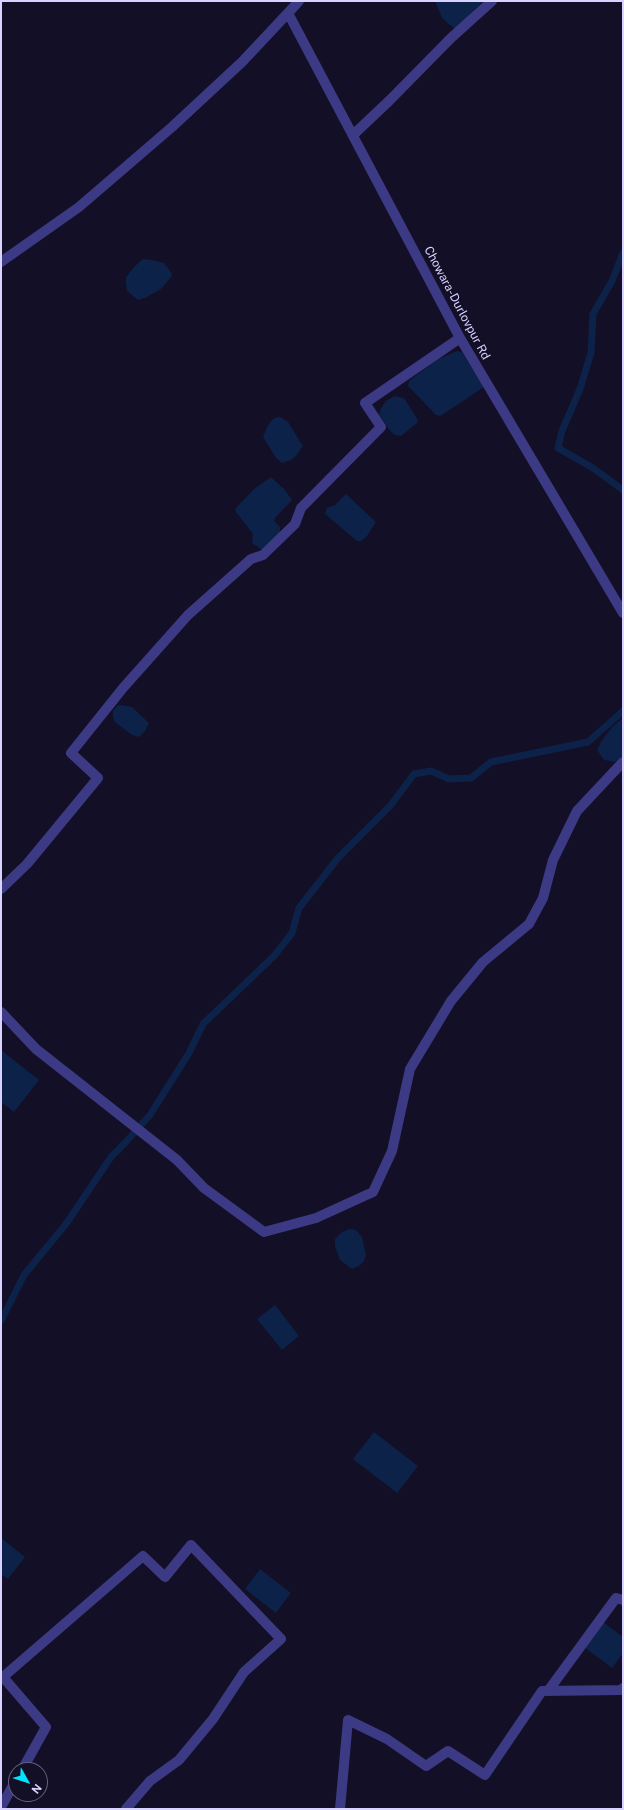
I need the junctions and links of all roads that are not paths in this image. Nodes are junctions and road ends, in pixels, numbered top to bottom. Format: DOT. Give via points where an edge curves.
graph roads {
  1 [pos="299,1"];
  2 [pos="492,1"];
  3 [pos="288,13"];
  4 [pos="353,135"];
  5 [pos="1,262"];
  6 [pos="460,338"];
  7 [pos="623,613"];
  8 [pos="623,762"];
  9 [pos="1,888"];
  10 [pos="1,1012"];
  11 [pos="623,1600"];
  12 [pos="623,1688"];
  13 [pos="548,1691"];
  14 [pos="26,1762"];
  15 [pos="8,1794"];
  16 [pos="1,1807"];
  17 [pos="126,1809"];
  18 [pos="340,1809"];
  1 -- 3 [label="street"];
  2 -- 4 [label="street"];
  3 -- 4 [label="street, Chowara-Durlovpur Rd"];
  3 -- 5 [label="street" via="242,62 172,127 79,207"];
  4 -- 6 [label="street, Chowara-Durlovpur Rd"];
  6 -- 7 [label="street, Chowara-Durlovpur Rd"];
  6 -- 9 [label="street" via="365,403 381,426 301,508 295,524 263,555 250,559 188,615 123,688 70,753 98,778 27,864"];
  8 -- 10 [label="street" via="577,811 553,860 543,898 529,924 483,962 451,1001 410,1069 392,1150 373,1192 316,1218 264,1232 204,1188 177,1160 146,1134 36,1049"];
  11 -- 13 [label="street" via="616,1598"];
  12 -- 13 [label="street"];
  13 -- 18 [label="street" via="542,1691 485,1775 448,1751 426,1766 387,1739 348,1720"];
  14 -- 17 [label="street" via="46,1727 3,1677 143,1556 165,1577 190,1545 281,1639 244,1672 213,1719 179,1760 150,1781"];
  15 -- 16 [label="street"];
}
